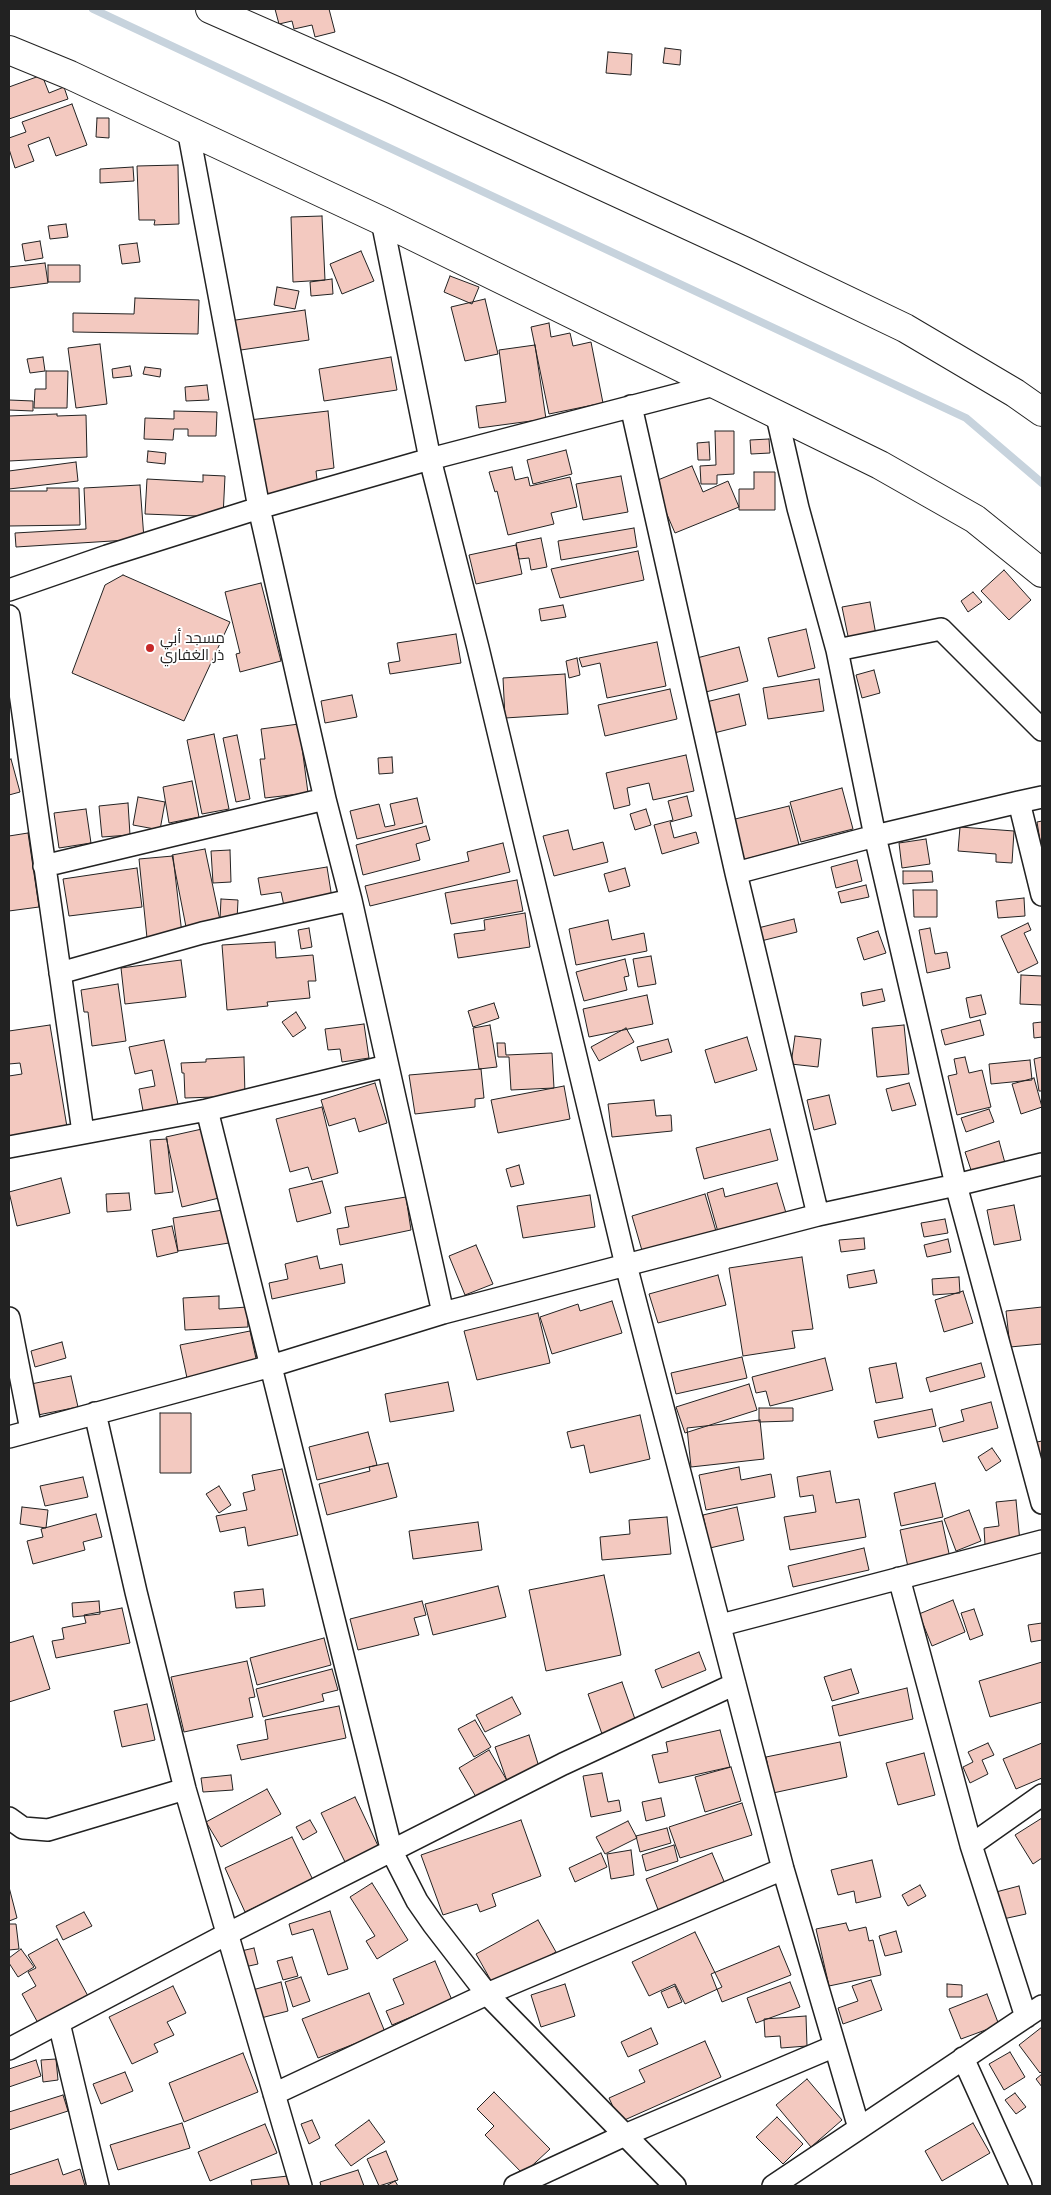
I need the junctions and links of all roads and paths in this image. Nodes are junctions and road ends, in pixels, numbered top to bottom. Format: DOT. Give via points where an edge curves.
graph roads {
  1 [pos="210,9"];
  2 [pos="9,50"];
  3 [pos="188,129"];
  4 [pos="382,220"];
  5 [pos="718,384"];
  6 [pos="630,406"];
  7 [pos="776,412"];
  8 [pos="1042,412"];
  9 [pos="430,459"];
  10 [pos="259,508"];
  11 [pos="1042,573"];
  12 [pos="9,590"];
  13 [pos="9,616"];
  14 [pos="837,650"];
  15 [pos="1042,730"];
  16 [pos="1042,797"];
  17 [pos="326,799"];
  18 [pos="1019,802"];
  19 [pos="875,836"];
  20 [pos="44,866"];
  21 [pos="736,873"];
  22 [pos="1042,895"];
  23 [pos="351,900"];
  24 [pos="60,973"];
  25 [pos="387,1066"];
  26 [pos="207,1110"];
  27 [pos="84,1132"];
  28 [pos="9,1147"];
  29 [pos="1042,1164"];
  30 [pos="956,1185"];
  31 [pos="818,1215"];
  32 [pos="626,1265"];
  33 [pos="443,1314"];
  34 [pos="9,1318"];
  35 [pos="271,1366"];
  36 [pos="95,1413"];
  37 [pos="31,1430"];
  38 [pos="9,1437"];
  39 [pos="1042,1503"];
  40 [pos="1042,1541"];
  41 [pos="900,1578"];
  42 [pos="721,1625"];
  43 [pos="735,1684"];
  44 [pos="186,1789"];
  45 [pos="1042,1795"];
  46 [pos="9,1818"];
  47 [pos="971,1845"];
  48 [pos="392,1852"];
  49 [pos="783,1868"];
  50 [pos="227,1934"];
  51 [pos="486,1994"];
  52 [pos="1034,2011"];
  53 [pos="59,2023"];
  54 [pos="835,2046"];
  55 [pos="9,2049"];
  56 [pos="964,2058"];
  57 [pos="274,2094"];
  58 [pos="859,2128"];
  59 [pos="625,2135"];
  60 [pos="98,2186"];
  61 [pos="301,2186"];
  62 [pos="515,2186"];
  63 [pos="675,2186"];
  64 [pos="772,2186"];
  65 [pos="1021,2186"];
  1 -- 8 [label="street" via="394,90 905,328"];
  2 -- 3 [label="street"];
  3 -- 4 [label="street"];
  3 -- 10 [label="street"];
  4 -- 5 [label="street"];
  4 -- 9 [label="street"];
  5 -- 6 [label="street"];
  5 -- 7 [label="street"];
  6 -- 9 [label="street"];
  6 -- 21 [label="street"];
  7 -- 11 [label="street" via="880,465 975,519"];
  7 -- 14 [label="street" via="798,508"];
  9 -- 10 [label="street"];
  9 -- 32 [label="street"];
  10 -- 12 [label="street"];
  10 -- 17 [label="street"];
  13 -- 20 [label="street"];
  14 -- 15 [label="street" via="942,629"];
  14 -- 19 [label="street"];
  16 -- 18 [label="street"];
  17 -- 20 [label="street"];
  17 -- 23 [label="street"];
  18 -- 19 [label="street"];
  18 -- 22 [label="street"];
  19 -- 21 [label="street"];
  19 -- 30 [label="street"];
  20 -- 24 [label="street"];
  21 -- 31 [label="street"];
  23 -- 24 [label="street" via="202,933"];
  23 -- 25 [label="street"];
  24 -- 27 [label="street"];
  25 -- 26 [label="street"];
  25 -- 33 [label="street"];
  26 -- 27 [label="street"];
  26 -- 35 [label="street"];
  27 -- 28 [label="street"];
  29 -- 30 [label="street"];
  30 -- 31 [label="street"];
  30 -- 39 [label="street"];
  31 -- 32 [label="street"];
  32 -- 33 [label="street"];
  32 -- 42 [label="street"];
  33 -- 35 [label="street"];
  34 -- 37 [label="street"];
  35 -- 36 [label="street"];
  35 -- 48 [label="street"];
  36 -- 37 [label="street"];
  36 -- 44 [label="street"];
  37 -- 38 [label="street"];
  40 -- 41 [label="street"];
  41 -- 42 [label="street"];
  41 -- 47 [label="street"];
  42 -- 43 [label="street"];
  43 -- 48 [label="street" via="563,1764"];
  43 -- 49 [label="street"];
  44 -- 46 [label="street" via="48,1830 23,1828"];
  44 -- 50 [label="street"];
  45 -- 47 [label="street"];
  47 -- 52 [label="street"];
  48 -- 50 [label="street"];
  48 -- 51 [label="street" via="432,1924"];
  49 -- 51 [label="street"];
  49 -- 54 [label="street"];
  50 -- 53 [label="street"];
  50 -- 57 [label="street"];
  51 -- 57 [label="street"];
  51 -- 59 [label="street"];
  52 -- 56 [label="street"];
  53 -- 55 [label="street"];
  53 -- 60 [label="street"];
  54 -- 58 [label="street"];
  54 -- 59 [label="street"];
  56 -- 58 [label="street"];
  56 -- 65 [label="street"];
  57 -- 61 [label="street"];
  58 -- 64 [label="street"];
  59 -- 62 [label="street"];
  59 -- 63 [label="street"];
}
